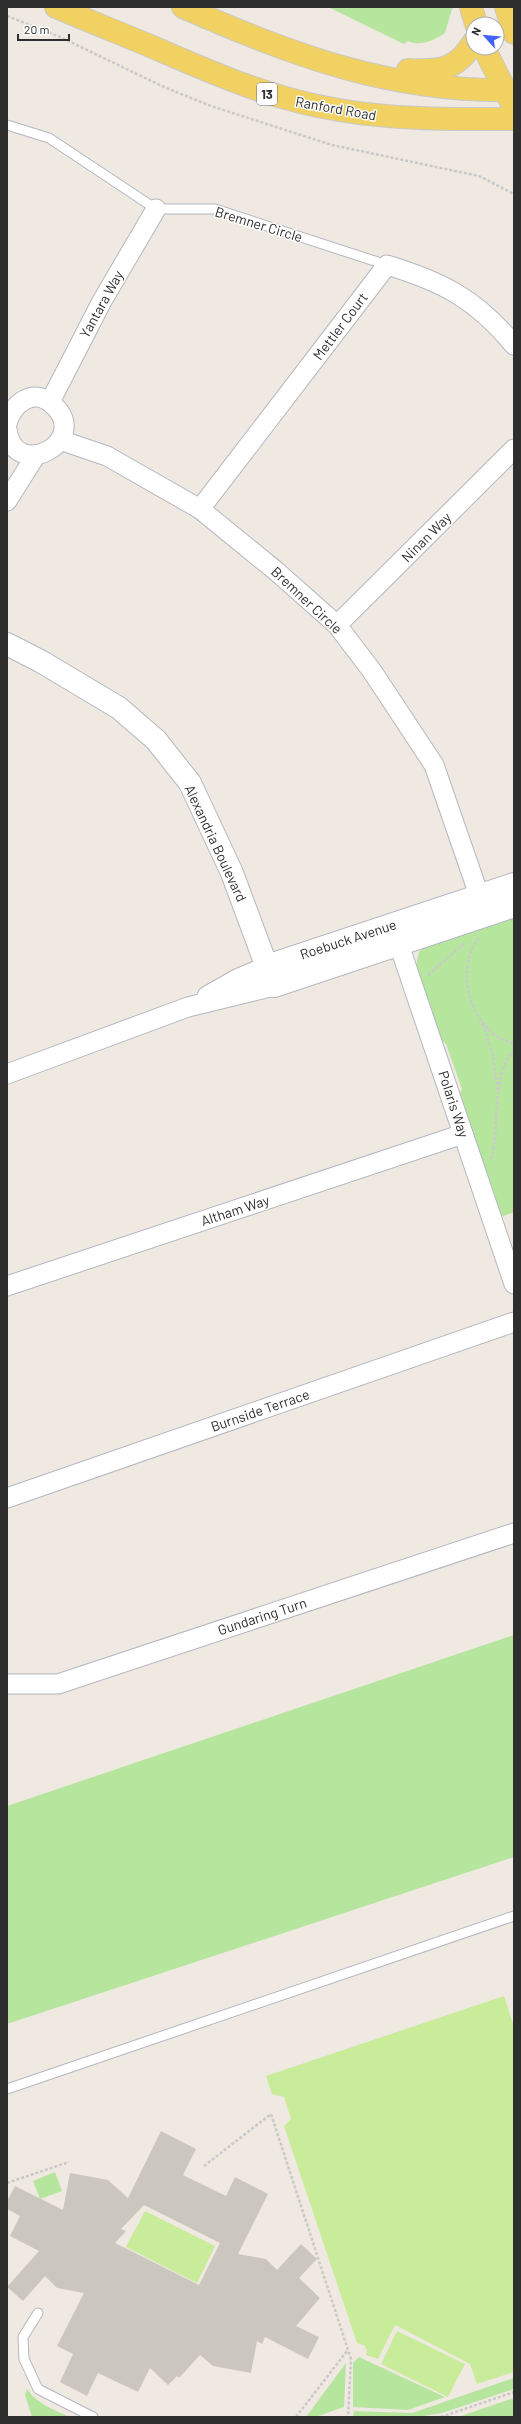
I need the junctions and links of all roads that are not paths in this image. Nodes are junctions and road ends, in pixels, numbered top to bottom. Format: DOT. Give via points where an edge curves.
graph roads {
  1 [pos="56,7"];
  2 [pos="183,7"];
  3 [pos="506,7"];
  4 [pos="514,33"];
  5 [pos="465,55"];
  6 [pos="488,56"];
  7 [pos="368,75"];
  8 [pos="511,96"];
  9 [pos="514,119"];
  10 [pos="7,125"];
  11 [pos="156,209"];
  12 [pos="387,265"];
  13 [pos="514,345"];
  14 [pos="50,402"];
  15 [pos="7,428"];
  16 [pos="60,440"];
  17 [pos="514,449"];
  18 [pos="36,455"];
  19 [pos="7,501"];
  20 [pos="200,509"];
  21 [pos="337,626"];
  22 [pos="7,644"];
  23 [pos="514,884"];
  24 [pos="479,895"];
  25 [pos="514,906"];
  26 [pos="486,924"];
  27 [pos="396,934"];
  28 [pos="270,976"];
  29 [pos="7,1074"];
  30 [pos="463,1134"];
  31 [pos="514,1284"];
  32 [pos="7,1286"];
  33 [pos="514,1322"];
  34 [pos="7,1498"];
  35 [pos="514,1533"];
  36 [pos="7,1684"];
  37 [pos="514,1916"];
  38 [pos="7,2089"];
  39 [pos="38,2313"];
  40 [pos="93,2417"];
  1 -- 9 [label="main road, Ranford Road / 13" via="214,75 268,94 304,103 398,118"];
  2 -- 7 [label="main road" via="245,35 326,64"];
  3 -- 4 [label="main road"];
  5 -- 7 [label="main road" via="445,69 406,70"];
  6 -- 8 [label="main road"];
  7 -- 8 [label="main road"];
  10 -- 11 [label="lane" via="49,138"];
  11 -- 12 [label="lane, Bremner Circle" via="215,209"];
  11 -- 14 [label="street, Yantara Way" via="102,301"];
  12 -- 13 [label="street" via="426,277 460,295 494,320"];
  12 -- 20 [label="street, Mettler Court"];
  14 -- 15 [label="street" via="35,398 17,405 10,412"];
  14 -- 16 [label="street" via="62,417 63,430"];
  15 -- 18 [label="street" via="12,444 20,451"];
  16 -- 18 [label="street" via="46,453"];
  16 -- 20 [label="street, Bremner Circle" via="107,456"];
  17 -- 21 [label="street, Ninan Way"];
  18 -- 19 [label="street"];
  20 -- 21 [label="street, Bremner Circle" via="276,570"];
  21 -- 24 [label="street, Bremner Circle" via="372,671 434,765"];
  22 -- 28 [label="street, Alexandria Boulevard" via="119,708 156,740 190,783 232,873"];
  23 -- 24 [label="street, Roebuck Avenue"];
  24 -- 26 [label="street, Bremner Circle"];
  24 -- 27 [label="street, Roebuck Avenue"];
  25 -- 26 [label="street, Roebuck Avenue"];
  26 -- 27 [label="street, Roebuck Avenue"];
  27 -- 28 [label="street, Roebuck Avenue"];
  27 -- 30 [label="street, Polaris Way"];
  28 -- 29 [label="street, Roebuck Avenue" via="237,979 188,1007"];
  30 -- 31 [label="street, Polaris Way"];
  30 -- 32 [label="street, Altham Way"];
  33 -- 34 [label="street, Burnside Terrace"];
  35 -- 36 [label="street, Gundaring Turn" via="58,1684"];
  37 -- 38 [label="lane"];
  39 -- 40 [label="lane" via="23,2336 24,2359 38,2389"];
}
